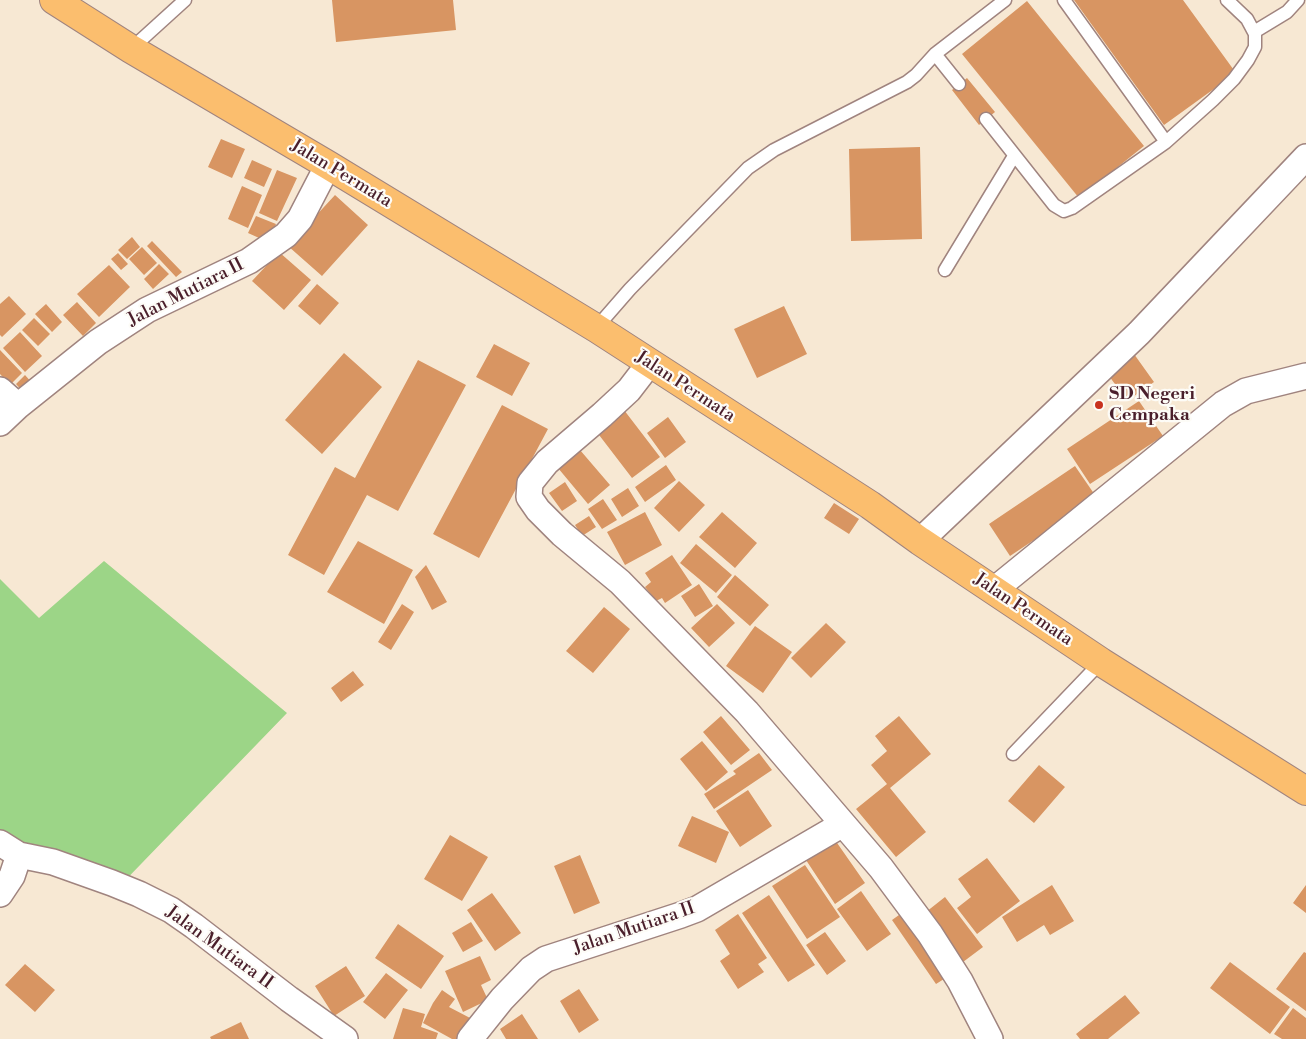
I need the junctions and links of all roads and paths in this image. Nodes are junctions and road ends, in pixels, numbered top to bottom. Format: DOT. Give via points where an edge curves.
graph roads {
  1 [pos="185,0"];
  2 [pos="1005,0"];
  3 [pos="1064,0"];
  4 [pos="1227,0"];
  5 [pos="1298,0"];
  6 [pos="65,3"];
  7 [pos="1254,32"];
  8 [pos="131,49"];
  9 [pos="935,54"];
  10 [pos="959,84"];
  11 [pos="986,120"];
  12 [pos="1166,142"];
  13 [pos="1014,156"];
  14 [pos="1306,157"];
  15 [pos="328,165"];
  16 [pos="945,270"];
  17 [pos="596,328"];
  18 [pos="648,364"];
  19 [pos="1306,376"];
  20 [pos="9,398"];
  21 [pos="0,423"];
  22 [pos="920,540"];
  23 [pos="994,590"];
  24 [pos="1101,662"];
  25 [pos="1013,754"];
  26 [pos="1306,791"];
  27 [pos="843,824"];
  28 [pos="10,849"];
  29 [pos="0,894"];
  30 [pos="345,1039"];
  31 [pos="470,1039"];
  32 [pos="990,1039"];
  1 -- 8 [label="lane"];
  2 -- 9 [label="lane"];
  3 -- 12 [label="lane"];
  4 -- 7 [label="lane"];
  5 -- 7 [label="lane" via="1287,12"];
  6 -- 8 [label="main road, Jalan Permata"];
  7 -- 12 [label="lane" via="1254,47 1239,73"];
  8 -- 15 [label="main road, Jalan Permata"];
  9 -- 10 [label="lane"];
  9 -- 17 [label="lane" via="907,82 774,150 748,168"];
  11 -- 13 [label="lane"];
  12 -- 13 [label="lane" via="1064,211 1054,205"];
  13 -- 16 [label="lane"];
  14 -- 22 [label="street" via="1139,333"];
  15 -- 17 [label="main road, Jalan Permata"];
  15 -- 20 [label="street, Jalan Mutiara II" via="300,220 286,235 249,261 147,310"];
  17 -- 18 [label="main road, Jalan Permata"];
  18 -- 22 [label="main road, Jalan Permata"];
  18 -- 27 [label="street" via="629,390 546,462 530,483 529,497 562,534 620,582 747,712"];
  19 -- 23 [label="street" via="1246,390 1223,404"];
  20 -- 21 [label="street, Jalan Mutiara II"];
  22 -- 23 [label="main road, Jalan Permata"];
  23 -- 24 [label="main road, Jalan Permata"];
  24 -- 25 [label="lane"];
  24 -- 26 [label="main road, Jalan Permata"];
  27 -- 31 [label="street, Jalan Mutiara II" via="696,909 546,959 531,969 502,999"];
  27 -- 32 [label="street" via="881,868 930,934 960,981"];
  28 -- 29 [label="street" via="12,876"];
  28 -- 30 [label="street, Jalan Mutiara II" via="112,883 170,910"];
}
